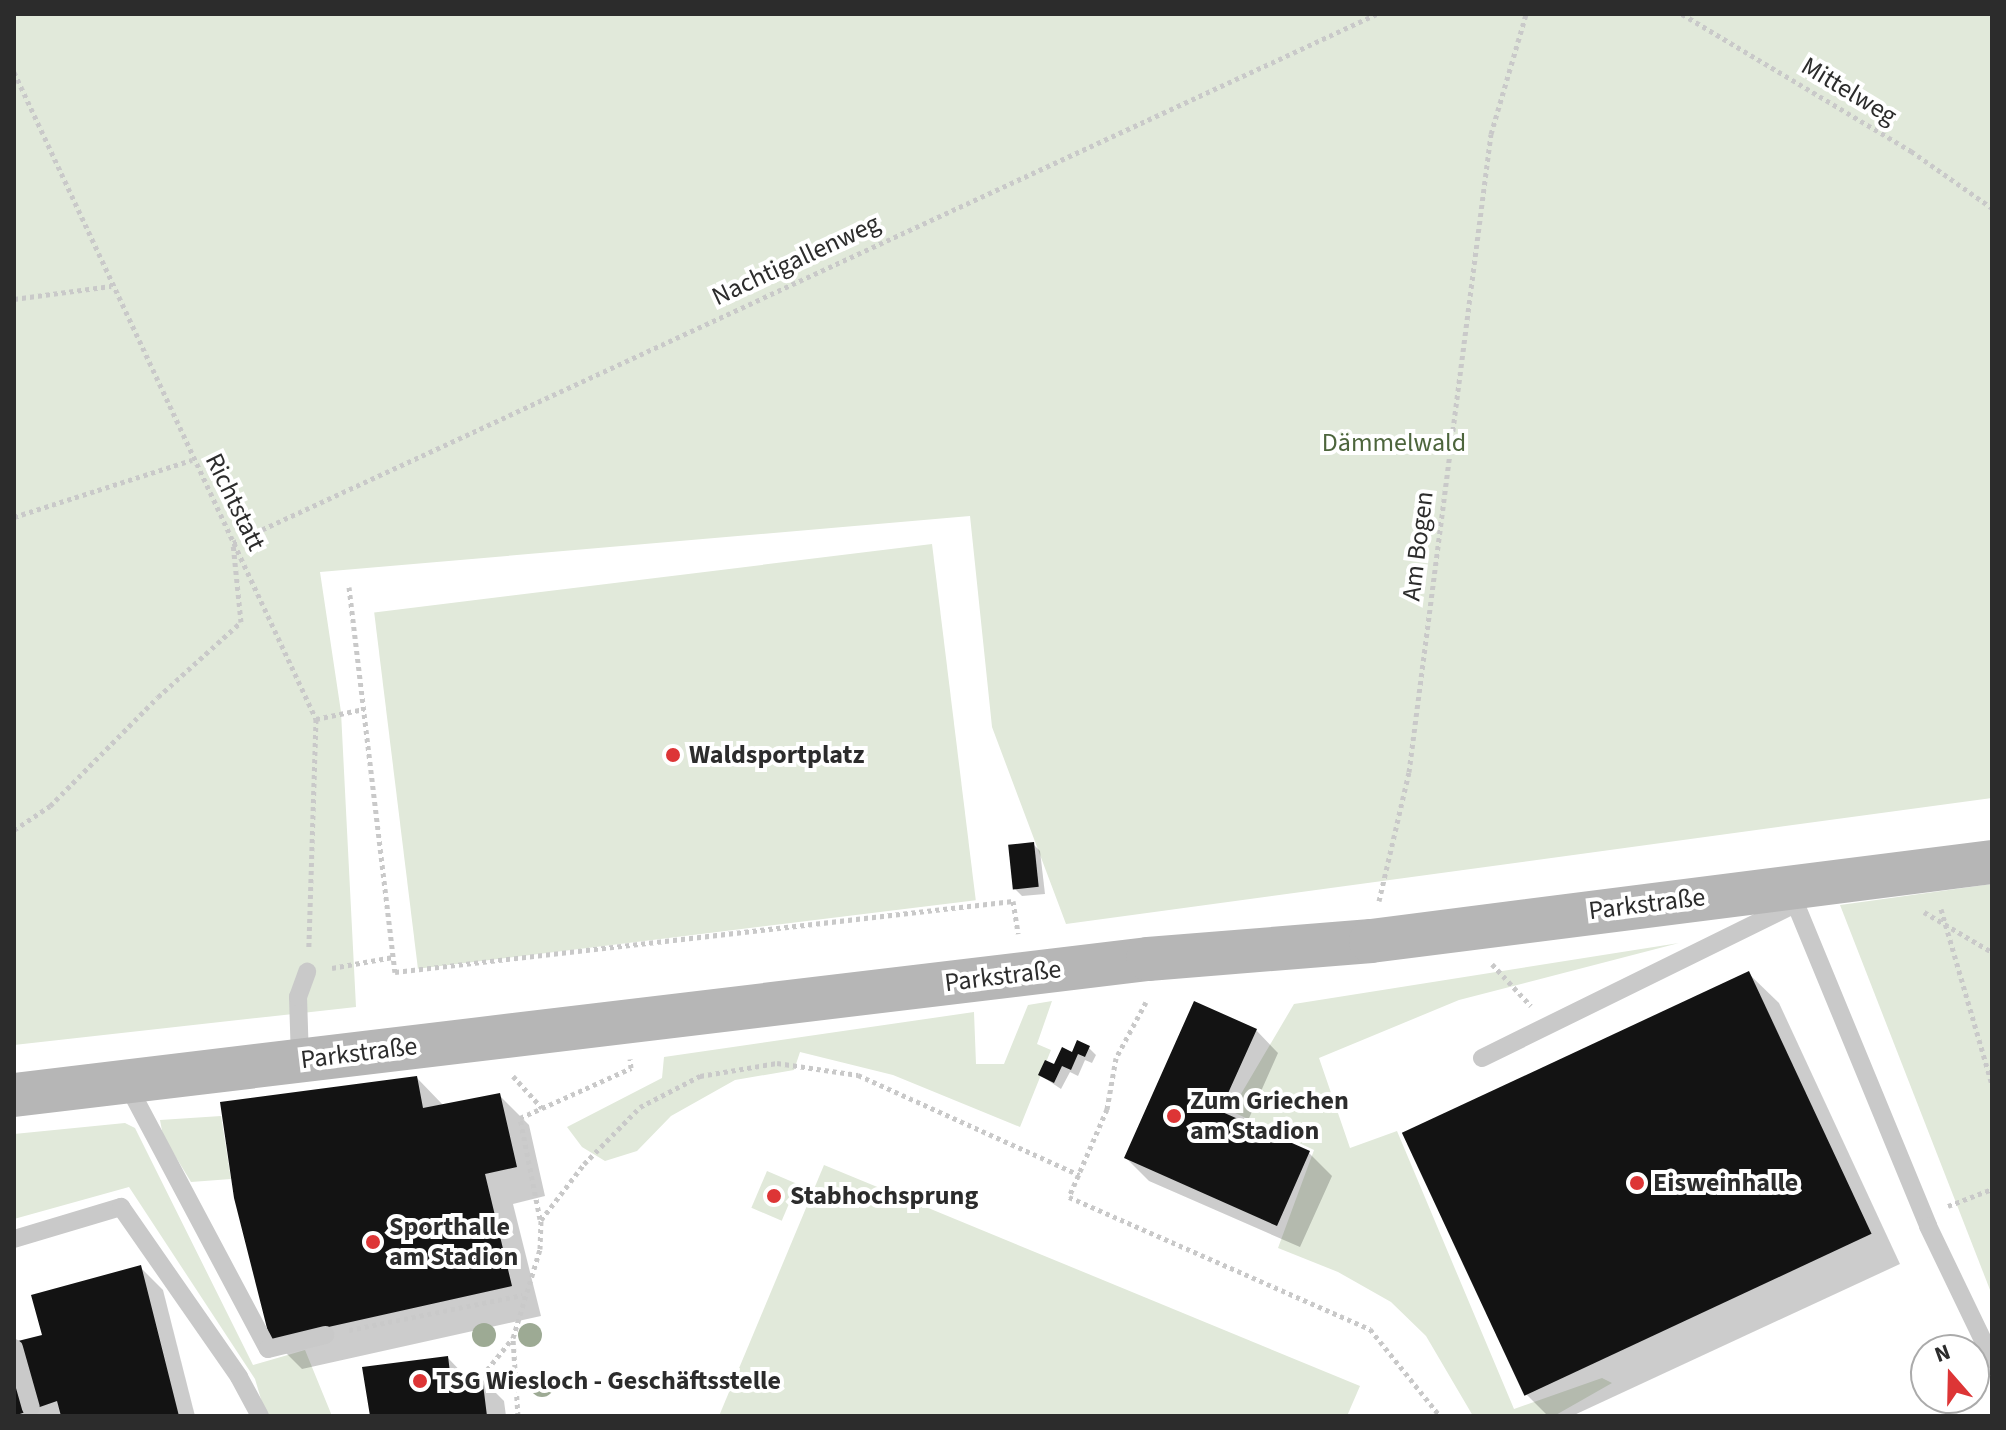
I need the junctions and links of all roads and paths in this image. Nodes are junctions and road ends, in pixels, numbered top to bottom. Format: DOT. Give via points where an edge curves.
graph roads {
  1 [pos="1377,14"];
  2 [pos="1526,14"];
  3 [pos="1682,14"];
  4 [pos="14,72"];
  5 [pos="1992,208"];
  6 [pos="111,286"];
  7 [pos="14,299"];
  8 [pos="192,460"];
  9 [pos="14,517"];
  10 [pos="233,543"];
  11 [pos="349,587"];
  12 [pos="364,709"];
  13 [pos="316,719"];
  14 [pos="14,830"];
  15 [pos="1992,862"];
  16 [pos="1934,869"];
  17 [pos="1791,895"];
  18 [pos="1032,939"];
  19 [pos="1371,941"];
  20 [pos="393,957"];
  21 [pos="1494,968"];
  22 [pos="307,972"];
  23 [pos="1135,1001"];
  24 [pos="1527,1004"];
  25 [pos="626,1022"];
  26 [pos="1482,1058"];
  27 [pos="300,1060"];
  28 [pos="126,1081"];
  29 [pos="1992,1084"];
  30 [pos="14,1095"];
  31 [pos="1079,1175"];
  32 [pos="1992,1189"];
  33 [pos="1956,1203"];
  34 [pos="541,1220"];
  35 [pos="14,1239"];
  36 [pos="522,1295"];
  37 [pos="325,1335"];
  38 [pos="513,1338"];
  39 [pos="14,1348"];
  40 [pos="1992,1359"];
  41 [pos="482,1376"];
  42 [pos="31,1408"];
  43 [pos="260,1416"];
  44 [pos="518,1416"];
  45 [pos="1440,1416"];
  1 -- 10 [label="path, Nachtigallenweg"];
  2 -- 19 [label="path, Am Bogen" via="1491,134 1409,772"];
  3 -- 5 [label="path, Mittelweg" via="1911,151"];
  4 -- 6 [label="path, Richtstatt"];
  6 -- 7 [label="path"];
  6 -- 8 [label="path, Richtstatt"];
  8 -- 9 [label="path"];
  8 -- 10 [label="path, Richtstatt"];
  10 -- 13 [label="path, Richtstatt"];
  10 -- 14 [label="path" via="241,622 50,806"];
  11 -- 12 [label="path"];
  12 -- 13 [label="path"];
  12 -- 20 [label="path"];
  13 -- 22 [label="path, Richtstatt"];
  15 -- 16 [label="street, Parkstraße"];
  16 -- 17 [label="street, Parkstraße"];
  16 -- 29 [label="path" via="1943,920"];
  17 -- 19 [label="street, Parkstraße"];
  17 -- 26 [label="lane"];
  17 -- 40 [label="lane" via="1928,1226"];
  18 -- 20 [label="path" via="1019,941 1013,901 395,972"];
  19 -- 25 [label="street, Parkstraße" via="1148,959"];
  20 -- 22 [label="path"];
  21 -- 24 [label="path"];
  22 -- 27 [label="lane" via="298,997"];
  23 -- 31 [label="path" via="1149,1002 1116,1058 1107,1109"];
  25 -- 27 [label="street, Parkstraße"];
  25 -- 34 [label="path" via="631,1068 520,1118"];
  27 -- 28 [label="street, Parkstraße"];
  28 -- 30 [label="street, Parkstraße"];
  28 -- 37 [label="lane" via="268,1349"];
  31 -- 34 [label="path" via="858,1075 777,1063 700,1076 640,1107 584,1164"];
  31 -- 45 [label="path" via="1069,1197 1370,1329"];
  32 -- 33 [label="path"];
  34 -- 36 [label="path" via="540,1249"];
  35 -- 43 [label="lane" via="121,1207 239,1377"];
  36 -- 37 [label="path"];
  36 -- 38 [label="path"];
  38 -- 41 [label="path"];
  38 -- 44 [label="path"];
  39 -- 42 [label="lane"];
}
